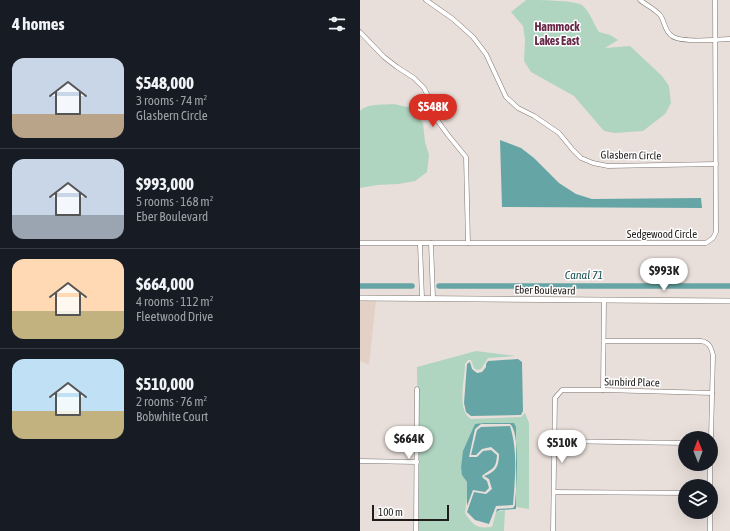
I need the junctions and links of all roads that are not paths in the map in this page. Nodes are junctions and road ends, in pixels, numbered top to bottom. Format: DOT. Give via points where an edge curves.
graph roads {
  1 [pos="426,0"];
  2 [pos="640,0"];
  3 [pos="715,0"];
  4 [pos="360,32"];
  5 [pos="730,39"];
  6 [pos="716,40"];
  7 [pos="716,164"];
  8 [pos="360,243"];
  9 [pos="468,243"];
  10 [pos="420,244"];
  11 [pos="431,244"];
  12 [pos="360,298"];
  13 [pos="422,298"];
  14 [pos="433,298"];
  15 [pos="604,300"];
  16 [pos="730,301"];
  17 [pos="604,341"];
  18 [pos="417,389"];
  19 [pos="603,390"];
  20 [pos="712,393"];
  21 [pos="711,431"];
  22 [pos="554,441"];
  23 [pos="678,442"];
  24 [pos="360,462"];
  25 [pos="417,462"];
  26 [pos="554,492"];
  27 [pos="678,493"];
  28 [pos="710,519"];
  29 [pos="416,531"];
  30 [pos="553,531"];
  31 [pos="710,531"];
  1 -- 7 [label="street, Glasbern Circle" via="473,37 486,54 506,97 518,108 559,133 581,158 608,166"];
  2 -- 6 [label="street" via="659,14 671,36 680,40"];
  3 -- 6 [label="street, Sedgewood Circle"];
  4 -- 9 [label="street" via="384,57 424,88 438,120 466,157"];
  5 -- 6 [label="street"];
  6 -- 7 [label="street, Sedgewood Circle"];
  7 -- 9 [label="street, Sedgewood Circle" via="716,232 713,238 706,242"];
  8 -- 10 [label="street, Sedgewood Circle"];
  9 -- 11 [label="street, Sedgewood Circle"];
  10 -- 11 [label="street, Sedgewood Circle"];
  10 -- 13 [label="street"];
  11 -- 14 [label="street"];
  12 -- 13 [label="street, Eber Boulevard"];
  13 -- 14 [label="street, Eber Boulevard"];
  14 -- 15 [label="street, Eber Boulevard"];
  15 -- 16 [label="street, Eber Boulevard"];
  15 -- 17 [label="street"];
  17 -- 19 [label="street"];
  17 -- 20 [label="street" via="705,341 713,355"];
  18 -- 25 [label="street"];
  19 -- 20 [label="street, Sunbird Place"];
  19 -- 22 [label="street, Sunbird Place" via="562,390 554,398"];
  20 -- 21 [label="street"];
  22 -- 23 [label="street"];
  22 -- 26 [label="street"];
  24 -- 25 [label="street"];
  25 -- 29 [label="street"];
  26 -- 27 [label="street"];
  26 -- 30 [label="street"];
  28 -- 31 [label="street"];
}
